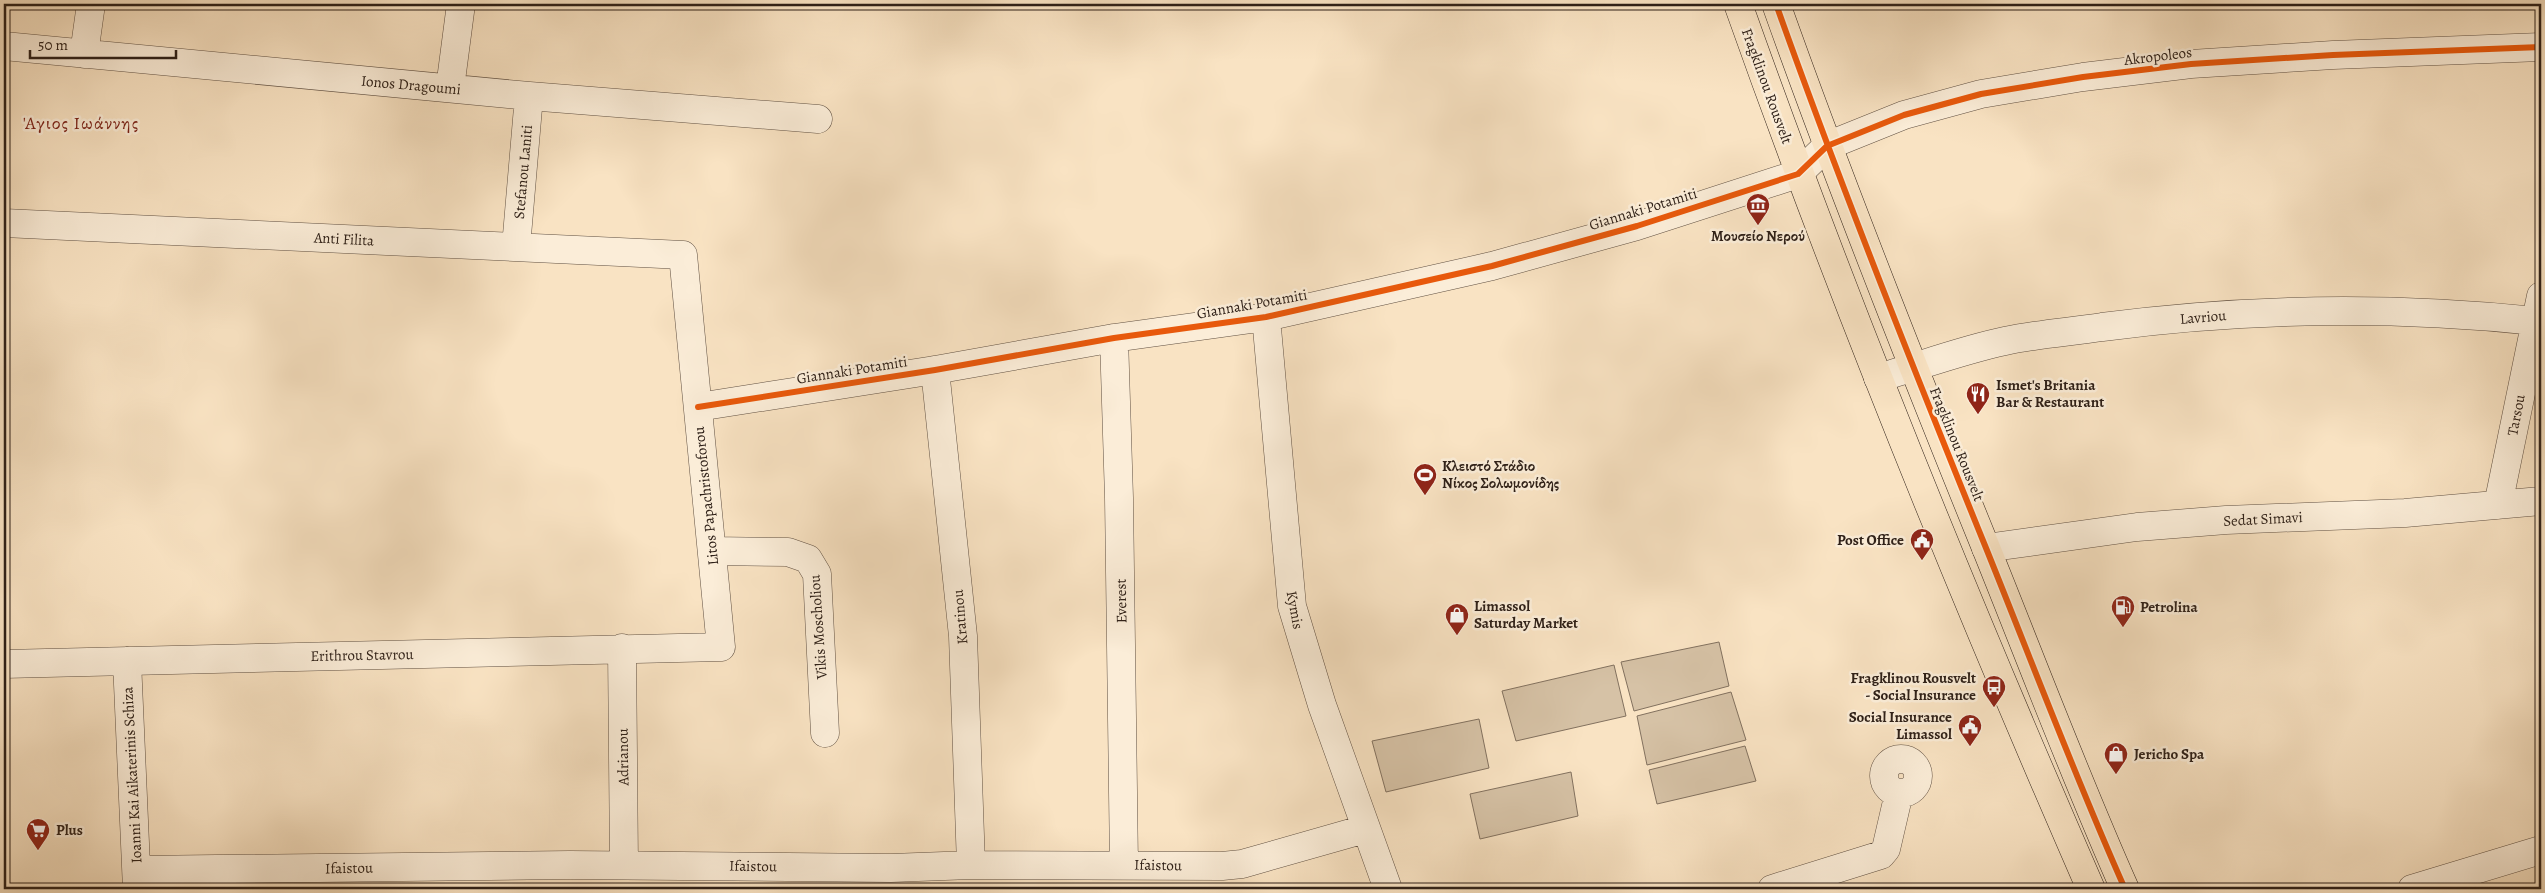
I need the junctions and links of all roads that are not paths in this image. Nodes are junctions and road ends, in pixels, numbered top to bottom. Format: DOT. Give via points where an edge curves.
graph roads {
  1 [pos="91,4"];
  2 [pos="461,4"];
  3 [pos="1738,4"];
  4 [pos="1776,4"];
  5 [pos="4,46"];
  6 [pos="2541,47"];
  7 [pos="84,54"];
  8 [pos="450,88"];
  9 [pos="529,96"];
  10 [pos="818,119"];
  11 [pos="1827,146"];
  12 [pos="1798,174"];
  13 [pos="4,223"];
  14 [pos="516,247"];
  15 [pos="683,255"];
  16 [pos="2538,308"];
  17 [pos="1266,317"];
  18 [pos="1114,338"];
  19 [pos="1912,368"];
  20 [pos="935,370"];
  21 [pos="1878,378"];
  22 [pos="698,407"];
  23 [pos="2541,501"];
  24 [pos="2498,505"];
  25 [pos="1986,548"];
  26 [pos="712,552"];
  27 [pos="721,647"];
  28 [pos="622,648"];
  29 [pos="127,661"];
  30 [pos="4,664"];
  31 [pos="825,733"];
  32 [pos="1899,793"];
  33 [pos="1365,829"];
  34 [pos="2541,850"];
  35 [pos="624,865"];
  36 [pos="972,865"];
  37 [pos="1124,865"];
  38 [pos="570,877"];
  39 [pos="741,878"];
  40 [pos="891,879"];
  41 [pos="137,880"];
  42 [pos="1388,889"];
  43 [pos="1772,889"];
  44 [pos="2091,889"];
  45 [pos="2125,889"];
  46 [pos="2412,889"];
  1 -- 7 [label="street"];
  2 -- 8 [label="street"];
  3 -- 12 [label="main road, Fragklinou Rousvelt"];
  4 -- 11 [label="main road, Fragklinou Rousvelt"];
  5 -- 7 [label="street, Ionos Dragoumi"];
  6 -- 11 [label="street, Akropoleos" via="2323,55 2191,64 2083,78 1981,94 1904,115"];
  7 -- 8 [label="street, Ionos Dragoumi"];
  8 -- 9 [label="street, Ionos Dragoumi"];
  9 -- 10 [label="street, Ionos Dragoumi"];
  9 -- 14 [label="street, Stefanou Laniti"];
  11 -- 12 [label="street, Akropoleos"];
  11 -- 19 [label="main road, Fragklinou Rousvelt"];
  12 -- 17 [label="street, Giannaki Potamiti" via="1638,226 1492,266"];
  12 -- 21 [label="main road, Fragklinou Rousvelt"];
  13 -- 14 [label="street, Anti Filita"];
  14 -- 15 [label="street, Anti Filita"];
  15 -- 22 [label="street, Litos Papachristoforou"];
  16 -- 19 [label="street, Lavriou" via="2483,316 2377,310 2270,312 2148,321 2004,341"];
  16 -- 24 [label="street, Tarsou"];
  17 -- 18 [label="street, Giannaki Potamiti"];
  17 -- 33 [label="street, Kymis" via="1292,606"];
  18 -- 20 [label="street, Giannaki Potamiti"];
  18 -- 37 [label="street, Everest"];
  19 -- 21 [label="street, Lavriou"];
  19 -- 25 [label="main road, Fragklinou Rousvelt"];
  20 -- 22 [label="street, Giannaki Potamiti"];
  20 -- 36 [label="street, Kratinou" via="963,636"];
  21 -- 44 [label="main road, Fragklinou Rousvelt"];
  22 -- 26 [label="street, Litos Papachristoforou"];
  23 -- 24 [label="street, Sedat Simavi"];
  24 -- 25 [label="street, Sedat Simavi" via="2137,527"];
  25 -- 45 [label="main road, Fragklinou Rousvelt"];
  26 -- 27 [label="street, Litos Papachristoforou"];
  26 -- 31 [label="street, Vikis Moscholiou" via="788,552 808,559 817,574"];
  27 -- 28 [label="street, Erithrou Stavrou"];
  28 -- 29 [label="street, Erithrou Stavrou"];
  28 -- 35 [label="street, Adrianou"];
  29 -- 30 [label="street, Erithrou Stavrou"];
  29 -- 41 [label="street, Ioanni Kai Aikaterinis Schiza"];
  32 -- 43 [label="street" via="1888,842 1881,855"];
  33 -- 37 [label="street, Ifaistou" via="1242,864"];
  33 -- 42 [label="street, Kymis"];
  34 -- 46 [label="street"];
  35 -- 38 [label="street, Ifaistou"];
  35 -- 39 [label="street, Ifaistou"];
  36 -- 37 [label="street, Ifaistou"];
  36 -- 40 [label="street, Ifaistou"];
  38 -- 41 [label="street, Ifaistou"];
  39 -- 40 [label="street, Ifaistou"];
}
